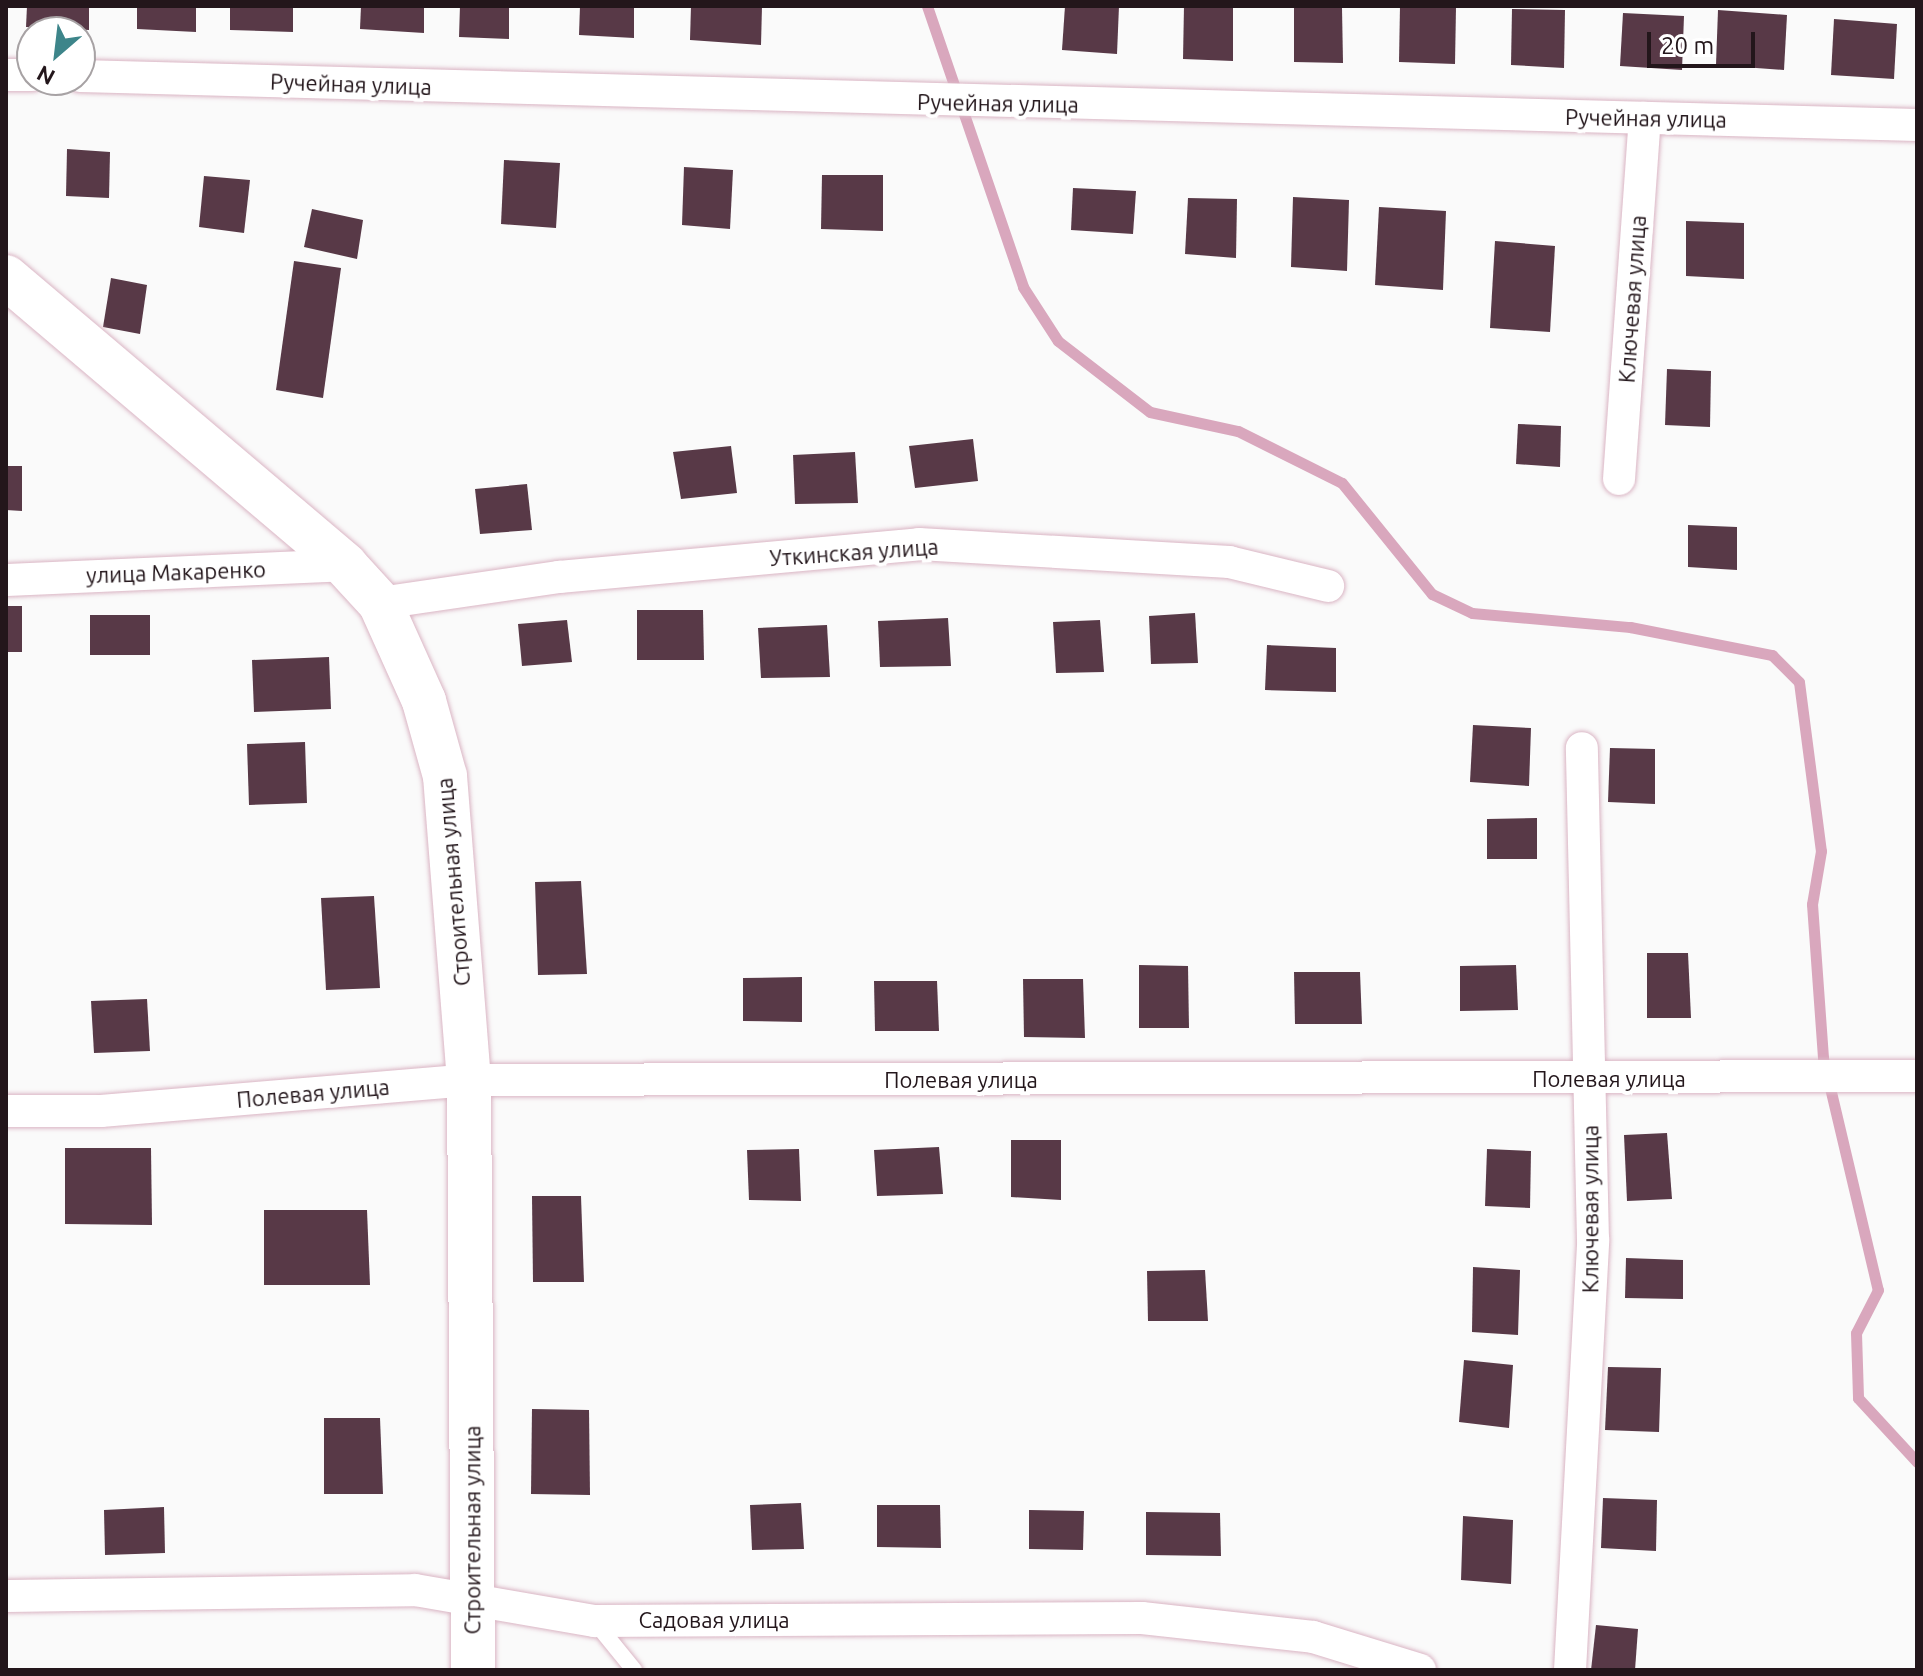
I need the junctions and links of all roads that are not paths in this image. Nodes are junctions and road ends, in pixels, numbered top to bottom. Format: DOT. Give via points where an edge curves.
graph roads {
  1 [pos="96,76"];
  2 [pos="1645,118"];
  3 [pos="1917,125"];
  4 [pos="6,277"];
  5 [pos="1619,479"];
  6 [pos="345,565"];
  7 [pos="6,580"];
  8 [pos="1328,586"];
  9 [pos="380,603"];
  10 [pos="1582,748"];
  11 [pos="1906,1076"];
  12 [pos="1589,1079"];
  13 [pos="469,1080"];
  14 [pos="6,1111"];
  15 [pos="6,1596"];
  16 [pos="473,1596"];
  17 [pos="594,1621"];
  18 [pos="473,1670"];
  19 [pos="634,1670"];
  20 [pos="1420,1670"];
  21 [pos="1570,1670"];
  1 -- 2 [label="street, Ручейная улица"];
  2 -- 3 [label="street, Ручейная улица"];
  2 -- 5 [label="street, Ключевая улица"];
  4 -- 6 [label="street, Строительная улица"];
  6 -- 7 [label="street, улица Макаренко"];
  6 -- 9 [label="street, Строительная улица"];
  8 -- 9 [label="street, Уткинская улица" via="1229,562 919,544 559,577"];
  9 -- 13 [label="street, Строительная улица" via="424,701 445,776"];
  10 -- 12 [label="street, Ключевая улица"];
  11 -- 12 [label="street, Полевая улица"];
  12 -- 13 [label="street, Полевая улица"];
  12 -- 21 [label="street, Ключевая улица" via="1593,1240"];
  13 -- 14 [label="street, Полевая улица" via="101,1111"];
  13 -- 16 [label="street, Строительная улица"];
  15 -- 16 [label="street, Садовая улица" via="415,1590"];
  16 -- 17 [label="street, Садовая улица"];
  16 -- 18 [label="street, Строительная улица"];
  17 -- 19 [label="lane"];
  17 -- 20 [label="street, Садовая улица" via="1142,1618 1313,1637"];
}
